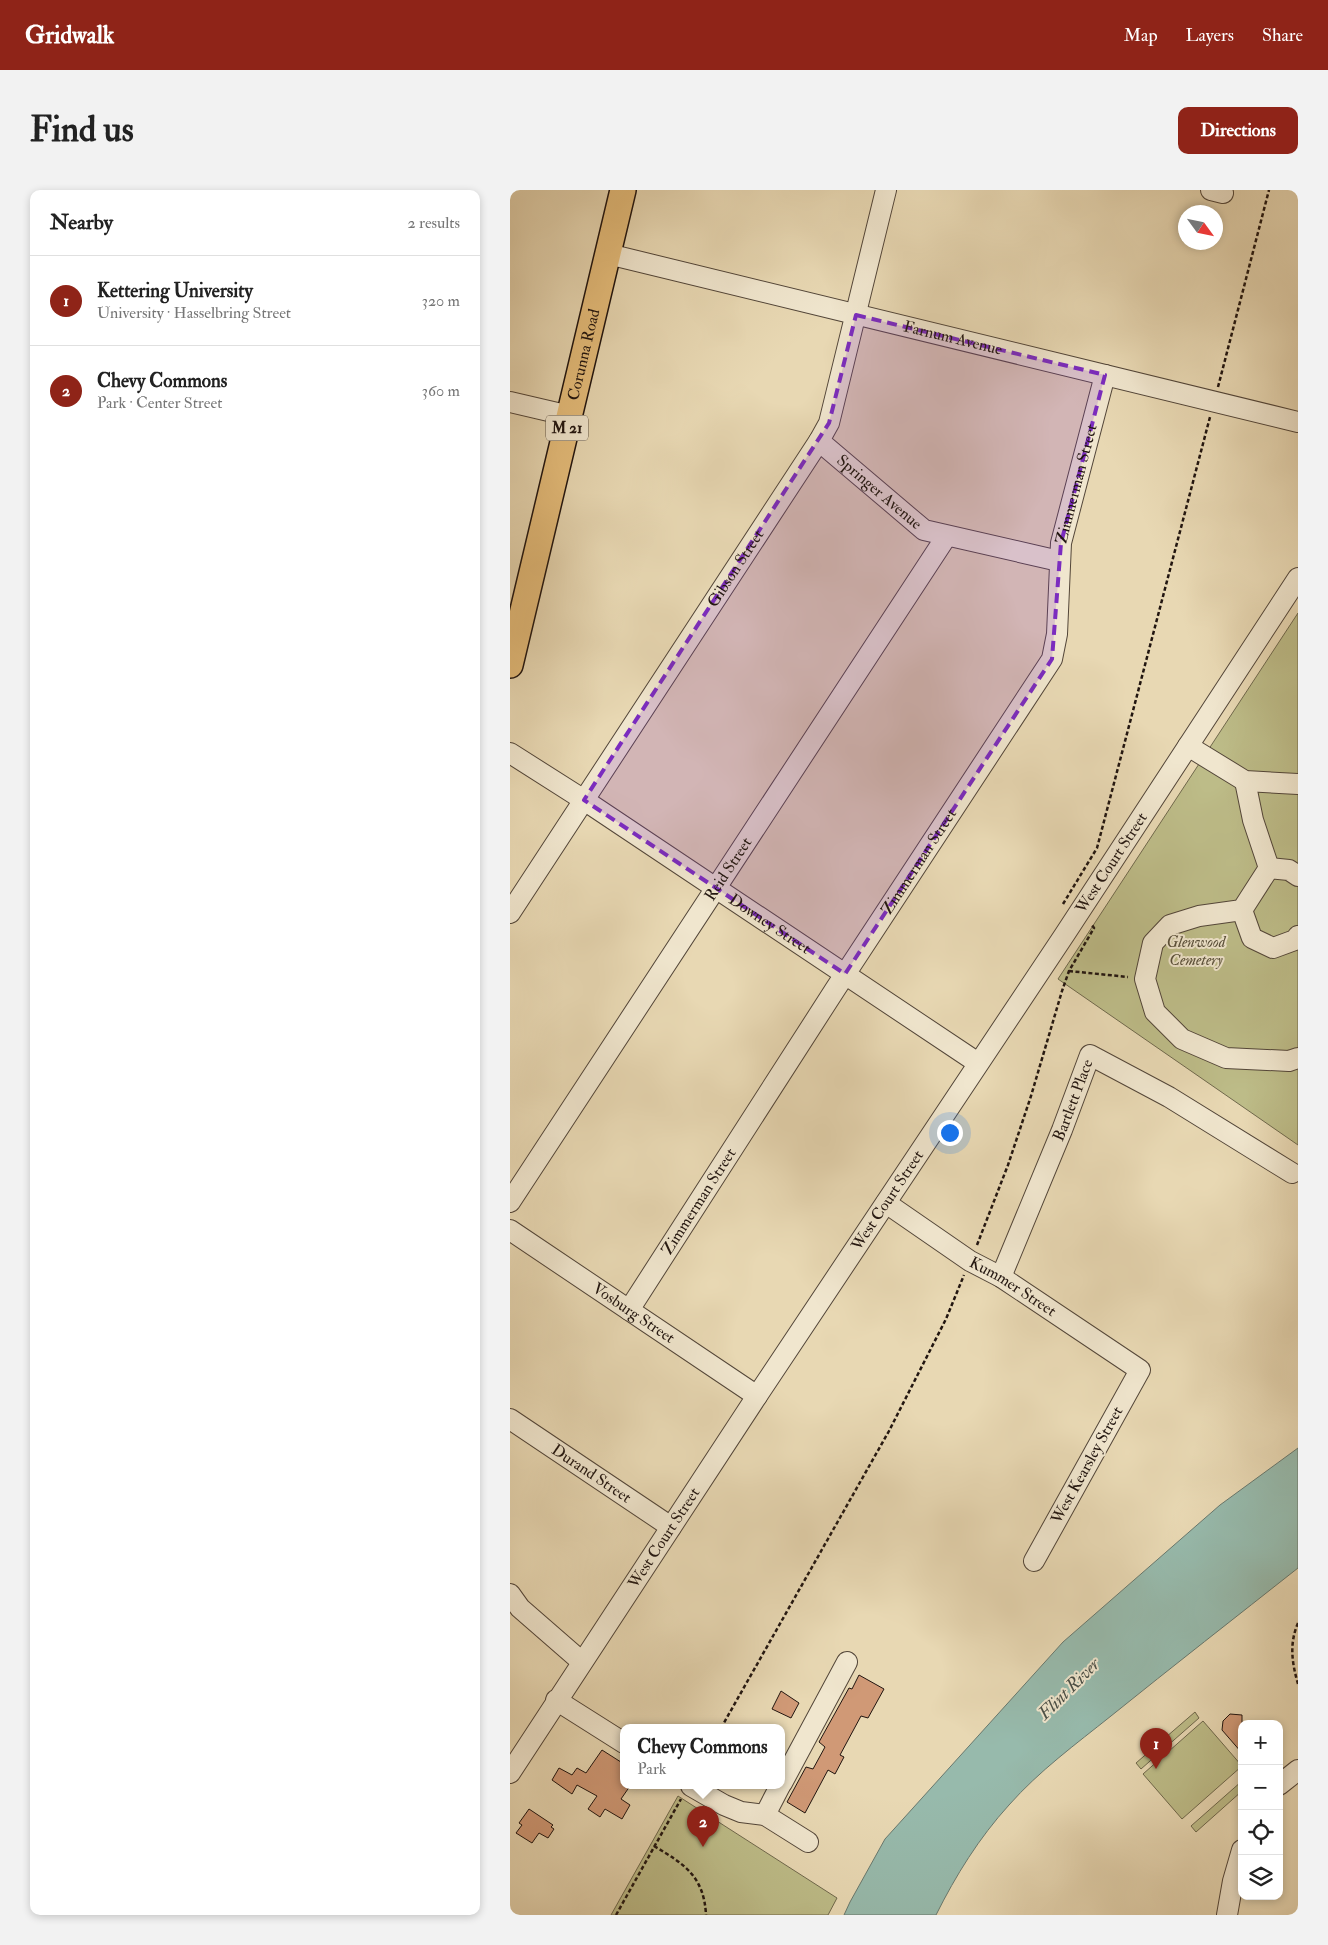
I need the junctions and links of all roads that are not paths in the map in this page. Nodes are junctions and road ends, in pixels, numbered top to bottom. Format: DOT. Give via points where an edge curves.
graph roads {
  1 [pos="623,190"];
  2 [pos="886,190"];
  3 [pos="608,254"];
  4 [pos="856,315"];
  5 [pos="1104,374"];
  6 [pos="510,402"];
  7 [pos="570,416"];
  8 [pos="1298,422"];
  9 [pos="819,441"];
  10 [pos="946,536"];
  11 [pos="1059,561"];
  12 [pos="1298,578"];
  13 [pos="510,665"];
  14 [pos="1188,746"];
  15 [pos="510,753"];
  16 [pos="1245,782"];
  17 [pos="1298,784"];
  18 [pos="584,800"];
  19 [pos="1269,868"];
  20 [pos="1298,876"];
  21 [pos="715,888"];
  22 [pos="1242,910"];
  23 [pos="510,913"];
  24 [pos="1298,936"];
  25 [pos="845,974"];
  26 [pos="1298,1058"];
  27 [pos="978,1063"];
  28 [pos="1292,1173"];
  29 [pos="510,1202"];
  30 [pos="886,1203"];
  31 [pos="510,1230"];
  32 [pos="1001,1277"];
  33 [pos="629,1310"];
  34 [pos="1140,1370"];
  35 [pos="757,1396"];
  36 [pos="510,1419"];
  37 [pos="672,1527"];
  38 [pos="1034,1560"];
  39 [pos="513,1603"];
  40 [pos="582,1662"];
  41 [pos="847,1662"];
  42 [pos="556,1700"];
  43 [pos="620,1740"];
  44 [pos="1298,1770"];
  45 [pos="510,1773"];
  46 [pos="785,1777"];
  47 [pos="1283,1782"];
  48 [pos="778,1789"];
  49 [pos="686,1792"];
  50 [pos="764,1815"];
  51 [pos="808,1842"];
  52 [pos="1240,1855"];
  53 [pos="1227,1915"];
  1 -- 3 [label="main road, Corunna Road / M 21"];
  2 -- 4 [label="street, Gibson Street"];
  3 -- 4 [label="street, Farnum Avenue"];
  3 -- 7 [label="main road, Corunna Road / M 21"];
  4 -- 5 [label="street, Farnum Avenue"];
  4 -- 9 [label="street, Gibson Street" via="829,423"];
  5 -- 8 [label="street, Farnum Avenue"];
  5 -- 11 [label="street, Zimmerman Street"];
  6 -- 7 [label="street"];
  7 -- 13 [label="main road, Corunna Road / M 21"];
  9 -- 10 [label="street, Springer Avenue" via="924,530"];
  9 -- 18 [label="street, Gibson Street"];
  10 -- 11 [label="street, Springer Avenue"];
  10 -- 21 [label="street, Reid Street"];
  11 -- 25 [label="street, Zimmerman Street" via="1057,634 1052,659"];
  12 -- 14 [label="street, West Court Street"];
  14 -- 16 [label="street"];
  14 -- 27 [label="street, West Court Street"];
  15 -- 18 [label="street, Downey Street"];
  16 -- 17 [label="street"];
  16 -- 19 [label="street" via="1253,820"];
  18 -- 21 [label="street, Downey Street"];
  18 -- 23 [label="street, Gibson Street"];
  19 -- 20 [label="street" via="1289,870"];
  19 -- 22 [label="street"];
  21 -- 25 [label="street, Downey Street"];
  21 -- 29 [label="street, Reid Street"];
  22 -- 24 [label="street" via="1252,938 1273,948"];
  22 -- 26 [label="street" via="1199,916 1170,925 1153,943 1144,978 1155,1012 1182,1039 1226,1058 1289,1061"];
  25 -- 27 [label="street, Downey Street"];
  25 -- 33 [label="street, Zimmerman Street"];
  27 -- 30 [label="street, West Court Street"];
  28 -- 32 [label="street, Bartlett Place" via="1169,1097 1090,1054"];
  30 -- 32 [label="street, Kummer Street" via="970,1261"];
  30 -- 35 [label="street, West Court Street"];
  31 -- 33 [label="street, Vosburg Street"];
  32 -- 34 [label="street, Kummer Street"];
  33 -- 35 [label="street, Vosburg Street"];
  34 -- 38 [label="street, West Kearsley Street"];
  35 -- 37 [label="street, West Court Street"];
  36 -- 37 [label="street, Durand Street"];
  37 -- 40 [label="street, West Court Street"];
  39 -- 40 [label="street"];
  40 -- 42 [label="street, West Court Street"];
  41 -- 46 [label="street"];
  42 -- 43 [label="street"];
  42 -- 45 [label="street, West Court Street"];
  44 -- 47 [label="street"];
  48 -- 50 [label="street"];
  49 -- 50 [label="street" via="740,1812"];
  50 -- 51 [label="street"];
  52 -- 53 [label="street" via="1232,1881"];
}
